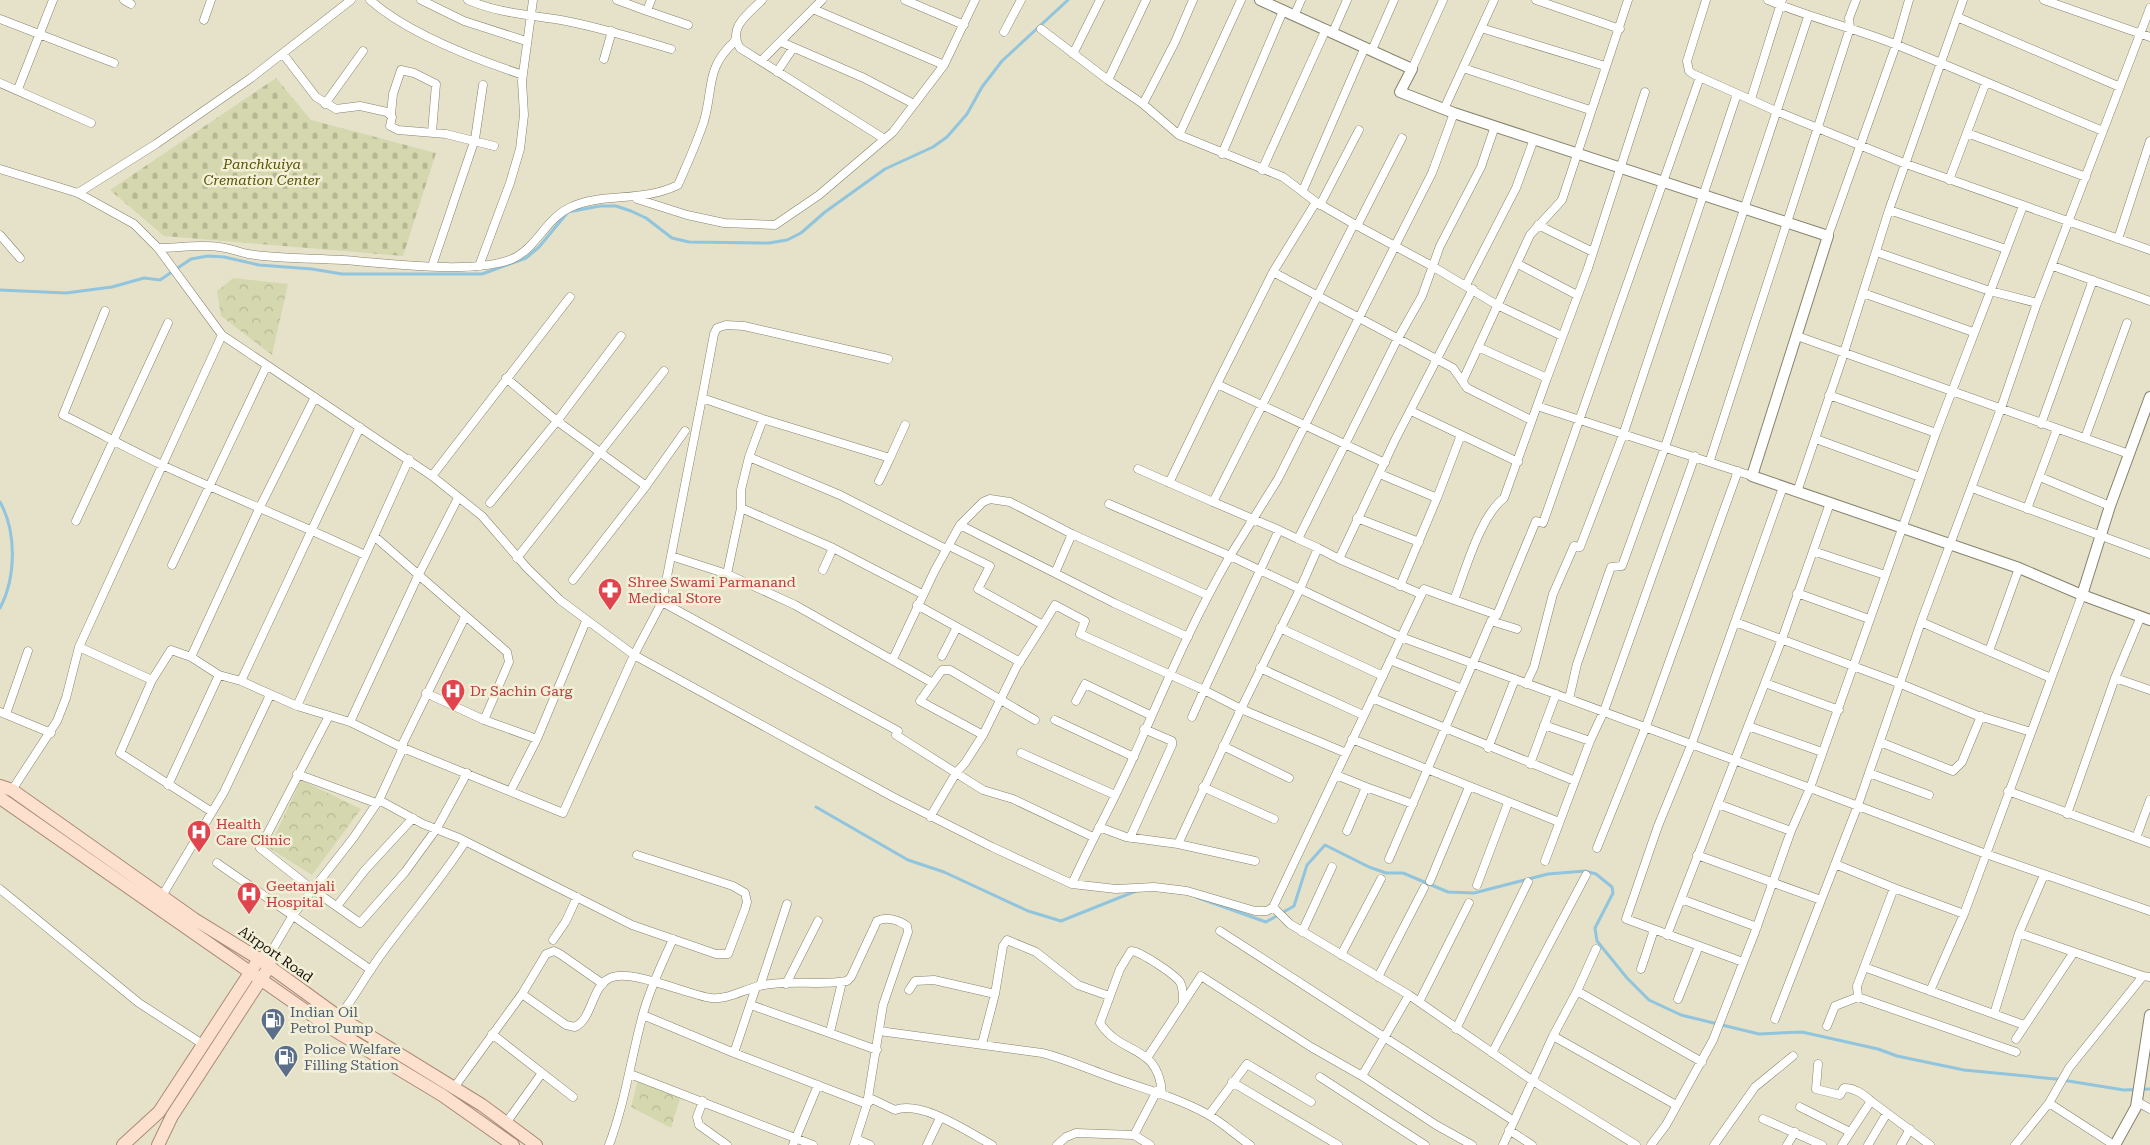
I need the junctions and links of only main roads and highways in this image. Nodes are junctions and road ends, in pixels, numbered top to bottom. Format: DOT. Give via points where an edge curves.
graph roads {
  1 [pos="0,786"];
  2 [pos="0,798"];
  3 [pos="266,960"];
  4 [pos="256,977"];
  5 [pos="123,1145"];
  6 [pos="158,1145"];
  7 [pos="513,1145"];
  8 [pos="536,1145"];
  1 -- 3 [label="main road, Airport Road" via="12,790 162,896"];
  2 -- 4 [label="main road"];
  3 -- 4 [label="main road"];
  3 -- 8 [label="main road, Airport Road" via="339,1018"];
  4 -- 5 [label="main road" via="159,1112"];
  4 -- 6 [label="main road" via="172,1116"];
  4 -- 7 [label="main road" via="329,1027 442,1095"];
}
